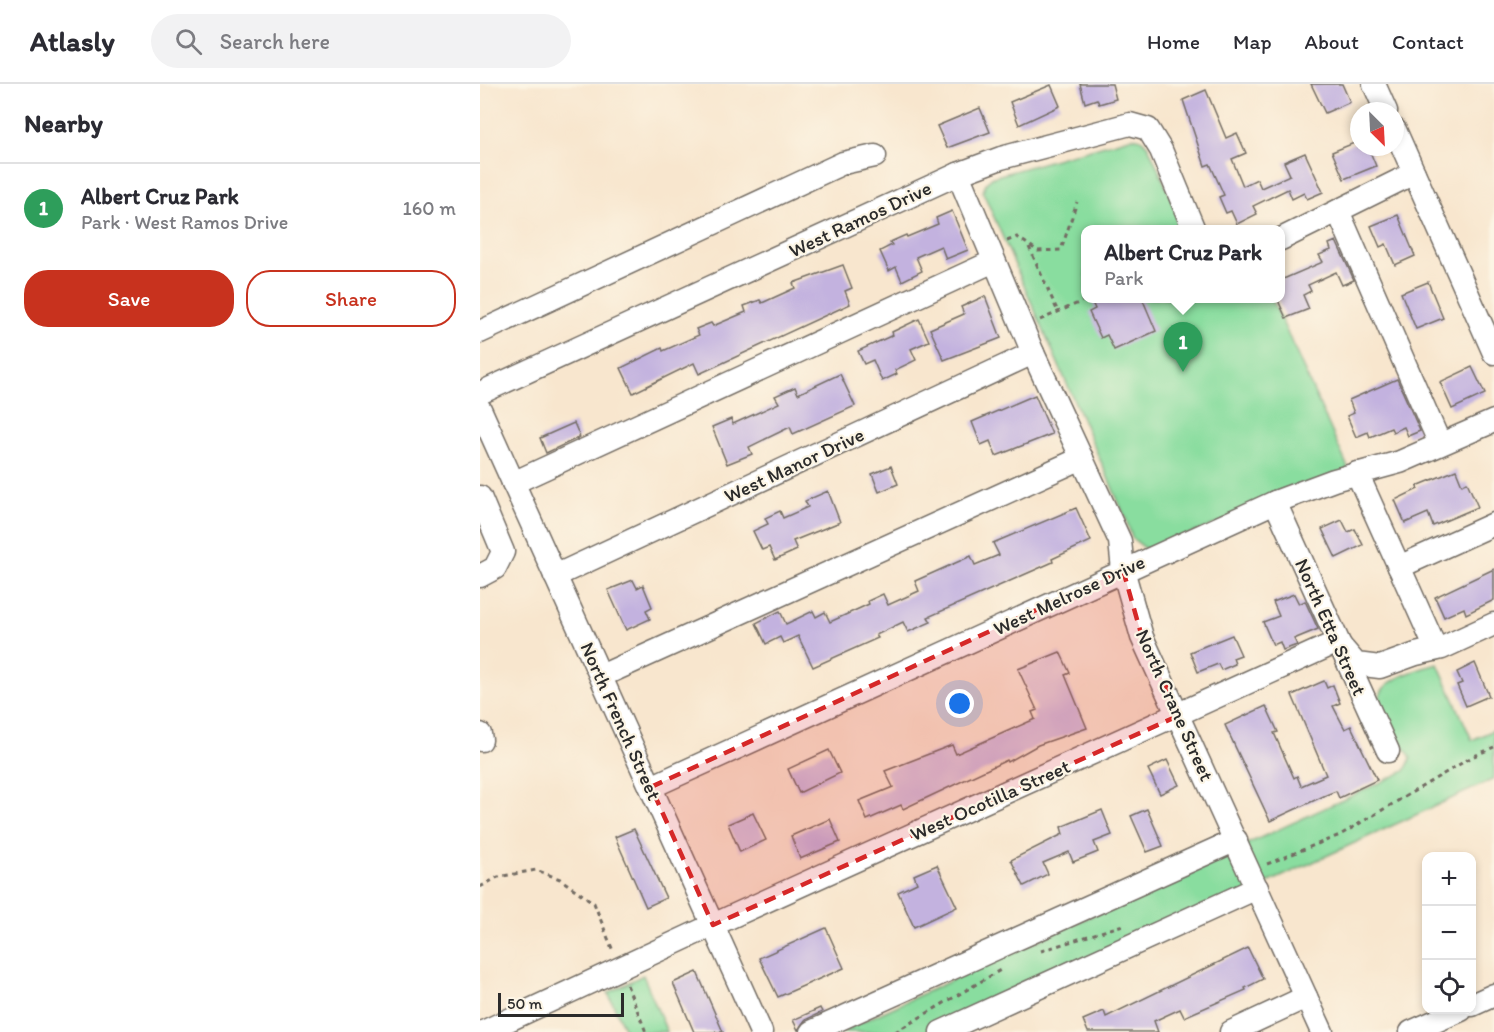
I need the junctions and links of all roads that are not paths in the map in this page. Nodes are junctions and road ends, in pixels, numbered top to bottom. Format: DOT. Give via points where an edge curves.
graph roads {
  1 [pos="1374,84"];
  2 [pos="1382,102"];
  3 [pos="1404,150"];
  4 [pos="875,156"];
  5 [pos="1414,173"];
  6 [pos="958,174"];
  7 [pos="1338,211"];
  8 [pos="1192,225"];
  9 [pos="1285,237"];
  10 [pos="1000,252"];
  11 [pos="480,332"];
  12 [pos="1033,353"];
  13 [pos="1494,353"];
  14 [pos="480,393"];
  15 [pos="480,409"];
  16 [pos="1494,421"];
  17 [pos="1440,444"];
  18 [pos="1082,458"];
  19 [pos="1357,473"];
  20 [pos="513,483"];
  21 [pos="480,497"];
  22 [pos="1275,502"];
  23 [pos="1494,524"];
  24 [pos="1399,567"];
  25 [pos="1123,570"];
  26 [pos="480,576"];
  27 [pos="555,576"];
  28 [pos="1494,624"];
  29 [pos="1337,642"];
  30 [pos="1436,649"];
  31 [pos="601,676"];
  32 [pos="1180,715"];
  33 [pos="1388,751"];
  34 [pos="651,787"];
  35 [pos="1236,840"];
  36 [pos="1253,879"];
  37 [pos="713,925"];
  38 [pos="1494,994"];
  39 [pos="1306,997"];
  40 [pos="1476,1003"];
  41 [pos="1452,1014"];
  42 [pos="483,1032"];
  43 [pos="761,1032"];
  44 [pos="811,1032"];
  45 [pos="941,1032"];
  46 [pos="1231,1032"];
  47 [pos="1322,1032"];
  48 [pos="1412,1032"];
  1 -- 2 [label="street"];
  3 -- 5 [label="street"];
  4 -- 11 [label="street" via="843,163"];
  5 -- 7 [label="street"];
  5 -- 13 [label="street"];
  6 -- 8 [label="street, West Ramos Drive" via="1130,124 1148,129 1161,150"];
  6 -- 10 [label="street, North Crane Street"];
  6 -- 14 [label="street, West Ramos Drive"];
  7 -- 9 [label="street"];
  7 -- 17 [label="street"];
  10 -- 12 [label="street, North Crane Street"];
  10 -- 20 [label="street"];
  12 -- 18 [label="street, North Crane Street"];
  12 -- 27 [label="street, West Manor Drive"];
  15 -- 20 [label="street, North French Street"];
  16 -- 17 [label="street, West Melrose Drive"];
  17 -- 19 [label="street, West Melrose Drive" via="1400,462"];
  18 -- 25 [label="street, North Crane Street" via="1120,541"];
  18 -- 31 [label="street"];
  19 -- 22 [label="street, West Melrose Drive"];
  19 -- 24 [label="street"];
  20 -- 27 [label="street, North French Street"];
  21 -- 26 [label="street" via="503,552 495,568"];
  22 -- 25 [label="street, West Melrose Drive"];
  22 -- 29 [label="street, North Etta Street"];
  23 -- 24 [label="street"];
  24 -- 30 [label="street"];
  25 -- 32 [label="street, North Crane Street" via="1142,637"];
  25 -- 34 [label="street, West Melrose Drive"];
  27 -- 31 [label="street, North French Street"];
  28 -- 30 [label="street"];
  29 -- 30 [label="street" via="1356,664 1380,667"];
  29 -- 32 [label="street, West Ocotilla Street"];
  29 -- 33 [label="street, North Etta Street"];
  31 -- 34 [label="street, North French Street"];
  32 -- 35 [label="street, North Crane Street"];
  32 -- 37 [label="street, West Ocotilla Street"];
  34 -- 37 [label="street, North French Street"];
  35 -- 36 [label="street, North Crane Street"];
  35 -- 44 [label="street"];
  36 -- 39 [label="street, North Crane Street"];
  36 -- 45 [label="street"];
  37 -- 42 [label="street, West Ocotilla Street"];
  37 -- 43 [label="street, North French Street"];
  38 -- 40 [label="street"];
  39 -- 46 [label="street"];
  39 -- 47 [label="street, North Crane Street"];
  41 -- 48 [label="street"];
}
